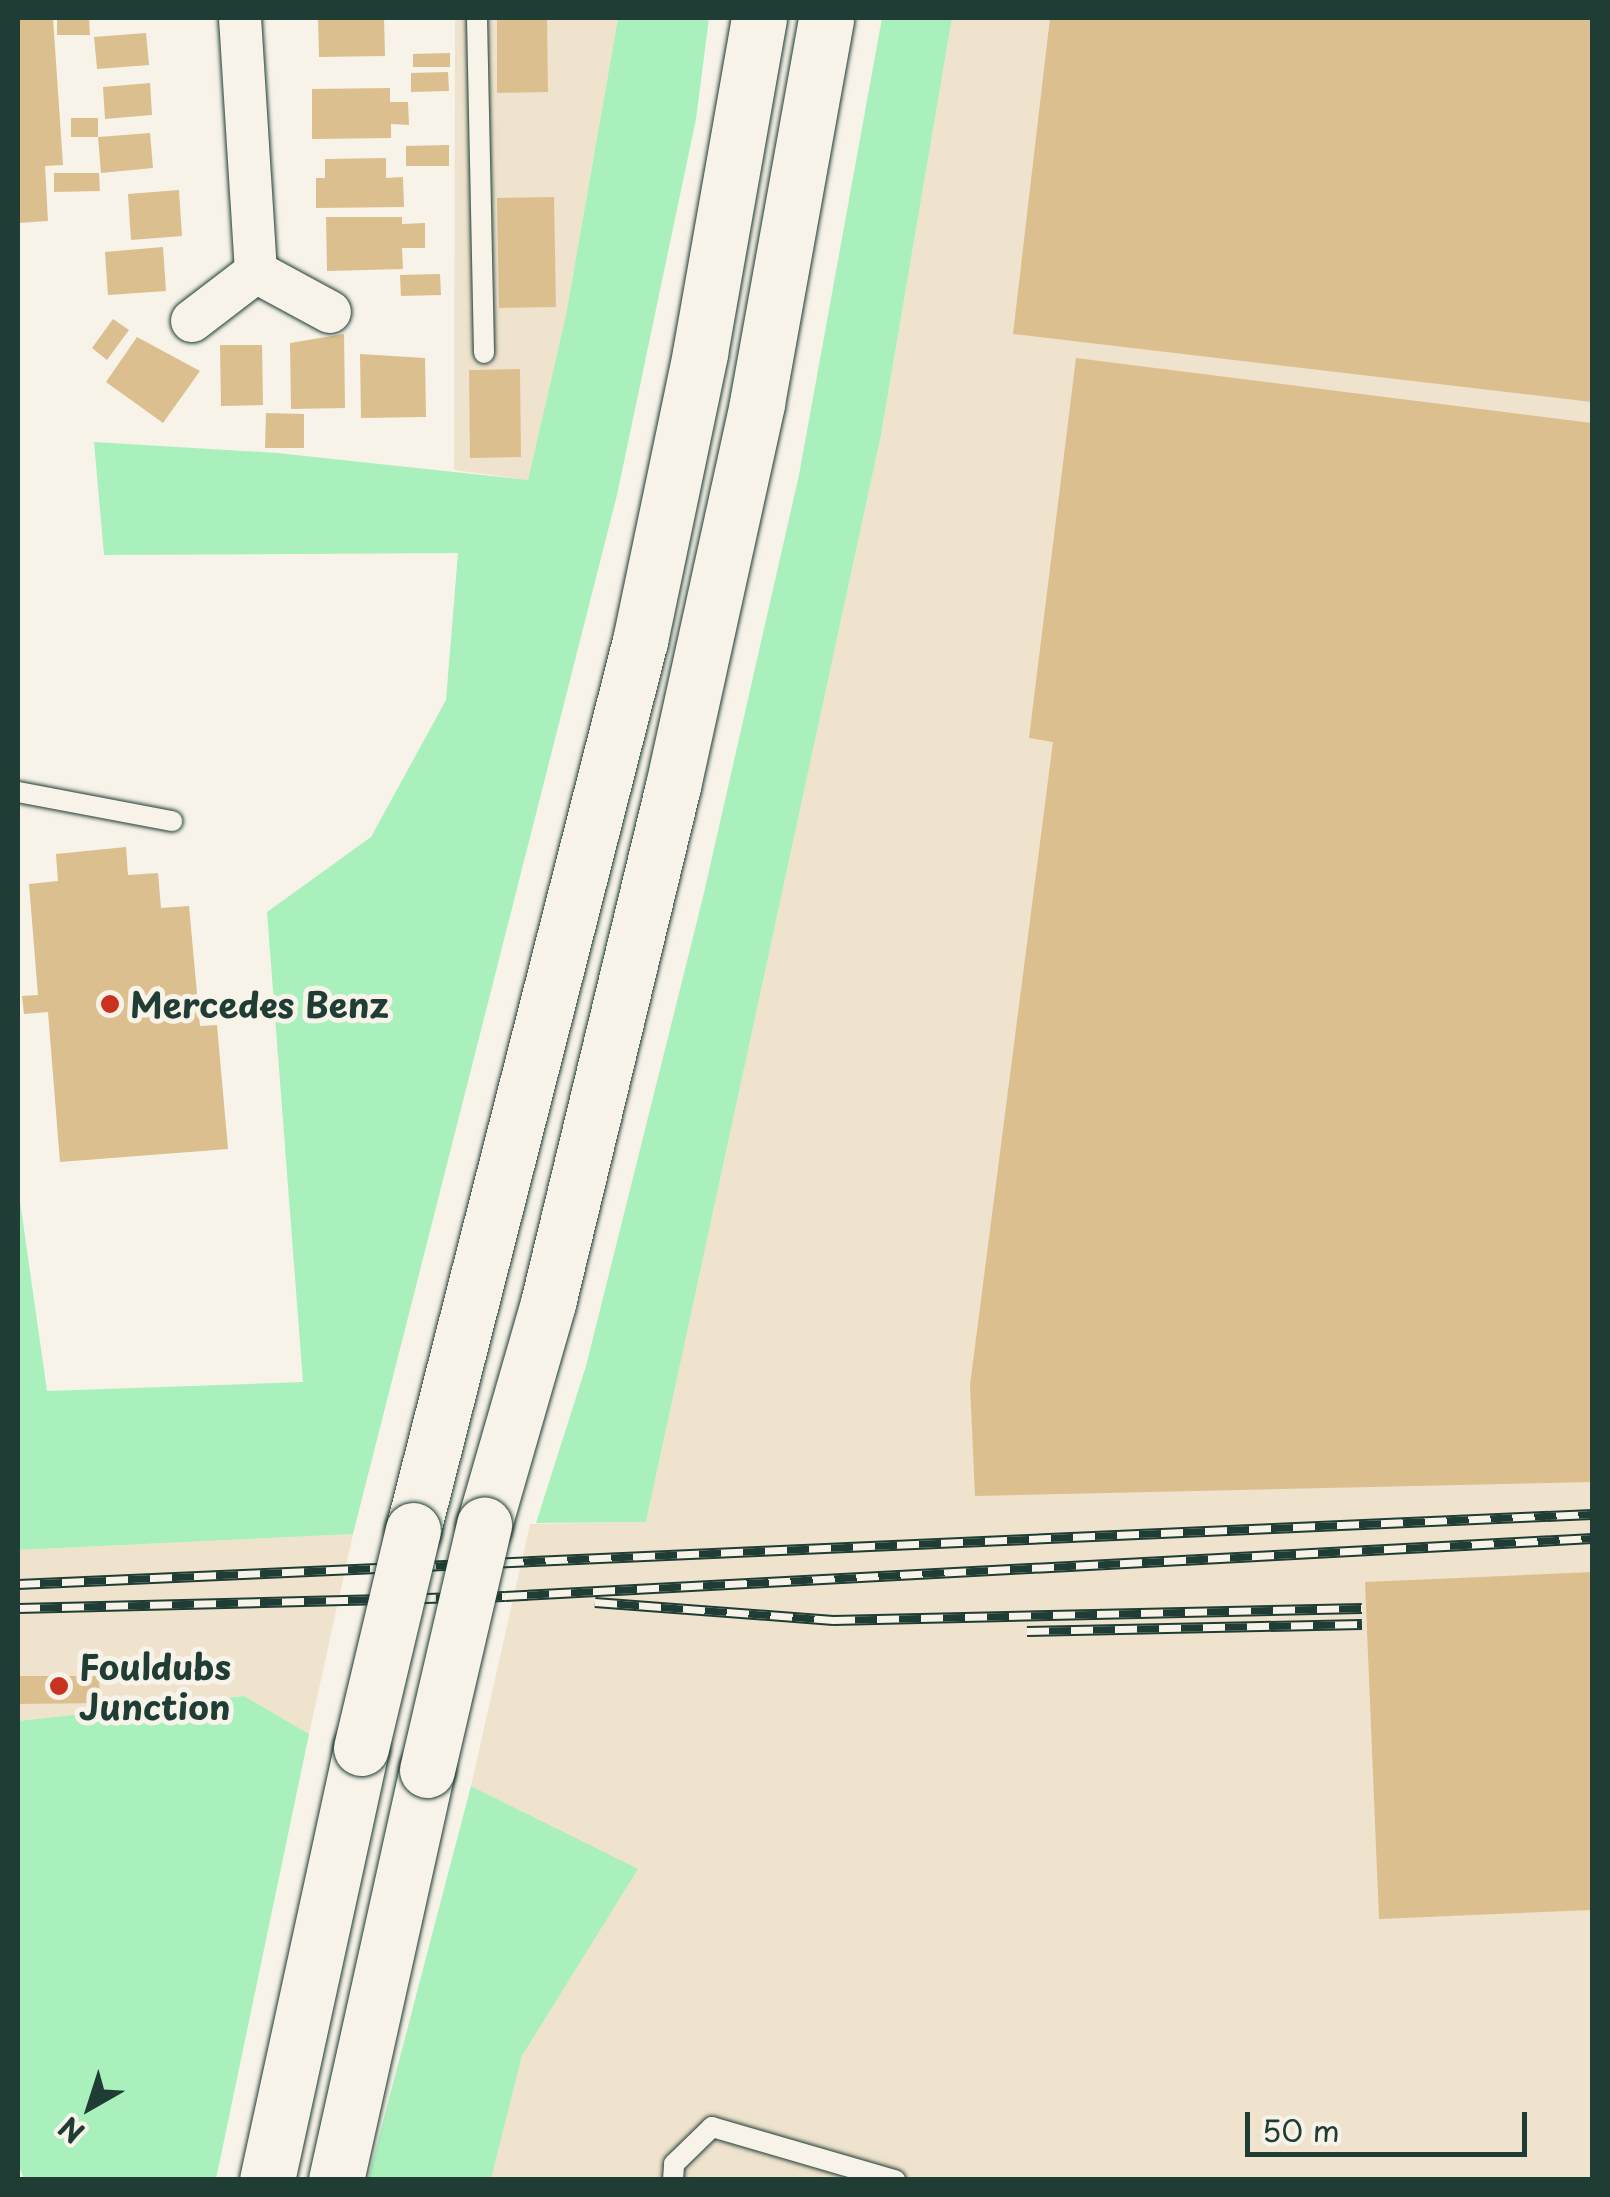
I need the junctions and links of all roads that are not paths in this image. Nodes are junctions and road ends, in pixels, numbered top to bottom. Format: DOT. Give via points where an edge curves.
graph roads {
  1 [pos="240,18"];
  2 [pos="477,18"];
  3 [pos="759,18"];
  4 [pos="826,18"];
  5 [pos="256,272"];
  6 [pos="330,312"];
  7 [pos="192,321"];
  8 [pos="484,353"];
  9 [pos="18,792"];
  10 [pos="172,821"];
  11 [pos="266,2180"];
  12 [pos="336,2180"];
  13 [pos="673,2180"];
  14 [pos="895,2180"];
  1 -- 5 [label="street"];
  2 -- 8 [label="lane"];
  3 -- 11 [label="highway, bridge" via="640,641 360,1748"];
  4 -- 12 [label="highway, bridge" via="758,403 677,768 548,1302 484,1525"];
  5 -- 6 [label="street"];
  5 -- 7 [label="street"];
  9 -- 10 [label="lane"];
  13 -- 14 [label="lane" via="674,2164 712,2127"];
}
